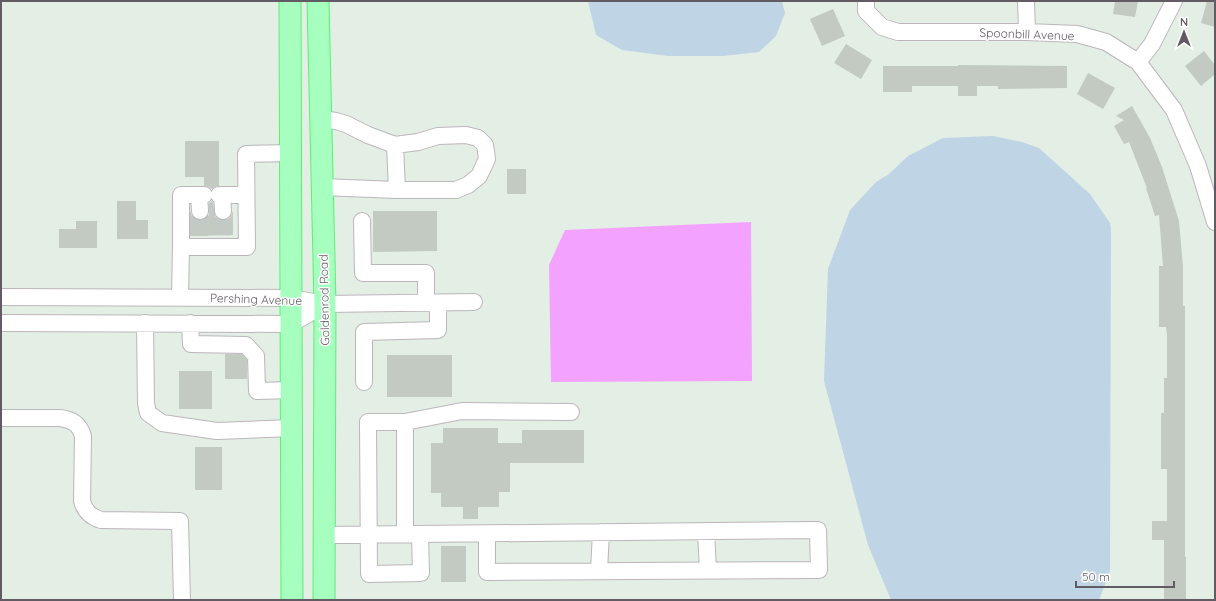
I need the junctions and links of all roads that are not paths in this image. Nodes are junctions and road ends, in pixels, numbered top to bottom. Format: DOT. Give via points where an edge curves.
graph roads {
  1 [pos="290,1"];
  2 [pos="307,1"];
  3 [pos="318,1"];
  4 [pos="866,1"];
  5 [pos="1026,1"];
  6 [pos="1174,1"];
  7 [pos="1027,32"];
  8 [pos="1138,62"];
  9 [pos="320,81"];
  10 [pos="321,119"];
  11 [pos="395,145"];
  12 [pos="290,153"];
  13 [pos="322,187"];
  14 [pos="396,190"];
  15 [pos="246,195"];
  16 [pos="362,221"];
  17 [pos="1215,222"];
  18 [pos="181,247"];
  19 [pos="1,297"];
  20 [pos="180,298"];
  21 [pos="291,298"];
  22 [pos="474,302"];
  23 [pos="432,303"];
  24 [pos="325,304"];
  25 [pos="1,323"];
  26 [pos="145,323"];
  27 [pos="190,323"];
  28 [pos="291,324"];
  29 [pos="364,382"];
  30 [pos="291,390"];
  31 [pos="571,412"];
  32 [pos="1,418"];
  33 [pos="405,422"];
  34 [pos="292,428"];
  35 [pos="706,531"];
  36 [pos="601,532"];
  37 [pos="413,534"];
  38 [pos="487,534"];
  39 [pos="324,535"];
  40 [pos="368,535"];
  41 [pos="708,570"];
  42 [pos="599,571"];
  43 [pos="182,600"];
  44 [pos="292,600"];
  45 [pos="324,600"];
  1 -- 12 [label="main road"];
  2 -- 9 [label="main road" via="307,44"];
  3 -- 9 [label="main road, Goldenrod Road"];
  4 -- 7 [label="street, Spoonbill Avenue" via="866,11 882,27 898,32"];
  5 -- 7 [label="street"];
  6 -- 8 [label="street" via="1152,44"];
  7 -- 8 [label="street, Spoonbill Avenue" via="1077,34 1106,42"];
  8 -- 17 [label="street, Spoonbill Avenue" via="1174,110 1198,166"];
  9 -- 10 [label="main road, Goldenrod Road"];
  10 -- 11 [label="street" via="346,124"];
  10 -- 13 [label="main road, Goldenrod Road"];
  11 -- 14 [label="street"];
  11 -- 14 [label="street" via="438,136 466,135 478,138 485,145 486,159 479,176 456,190"];
  12 -- 15 [label="street" via="246,154"];
  12 -- 21 [label="main road"];
  13 -- 14 [label="street"];
  13 -- 24 [label="main road, Goldenrod Road"];
  15 -- 18 [label="street" via="211,201 181,196"];
  15 -- 18 [label="street" via="247,247 223,241 200,241"];
  16 -- 23 [label="street" via="363,273 426,273"];
  18 -- 20 [label="street"];
  19 -- 20 [label="street, Pershing Avenue"];
  20 -- 21 [label="street, Pershing Avenue"];
  21 -- 24 [label="street, Pershing Avenue"];
  21 -- 28 [label="main road"];
  22 -- 23 [label="street"];
  23 -- 24 [label="street"];
  23 -- 29 [label="street" via="438,330 364,332"];
  24 -- 28 [label="street, Pershing Avenue"];
  24 -- 39 [label="main road, Goldenrod Road"];
  25 -- 26 [label="street, Pershing Avenue"];
  26 -- 27 [label="street, Pershing Avenue"];
  26 -- 34 [label="street" via="148,413 162,423 217,431"];
  27 -- 28 [label="street, Pershing Avenue"];
  27 -- 30 [label="street" via="191,344 246,345 256,356 257,391"];
  28 -- 30 [label="main road"];
  30 -- 34 [label="main road"];
  31 -- 33 [label="street" via="462,411"];
  32 -- 43 [label="street" via="60,418 75,423 83,436 82,501 84,508 93,517 101,520 180,521"];
  33 -- 37 [label="street"];
  33 -- 40 [label="street" via="368,422"];
  34 -- 44 [label="main road"];
  35 -- 36 [label="street"];
  35 -- 41 [label="street"];
  35 -- 41 [label="street" via="818,530 819,570"];
  36 -- 38 [label="street"];
  36 -- 42 [label="street"];
  37 -- 38 [label="street"];
  37 -- 40 [label="street"];
  37 -- 40 [label="street" via="421,573 369,574"];
  38 -- 42 [label="street" via="487,572"];
  39 -- 40 [label="street"];
  39 -- 45 [label="main road, Goldenrod Road"];
  41 -- 42 [label="street"];
}
